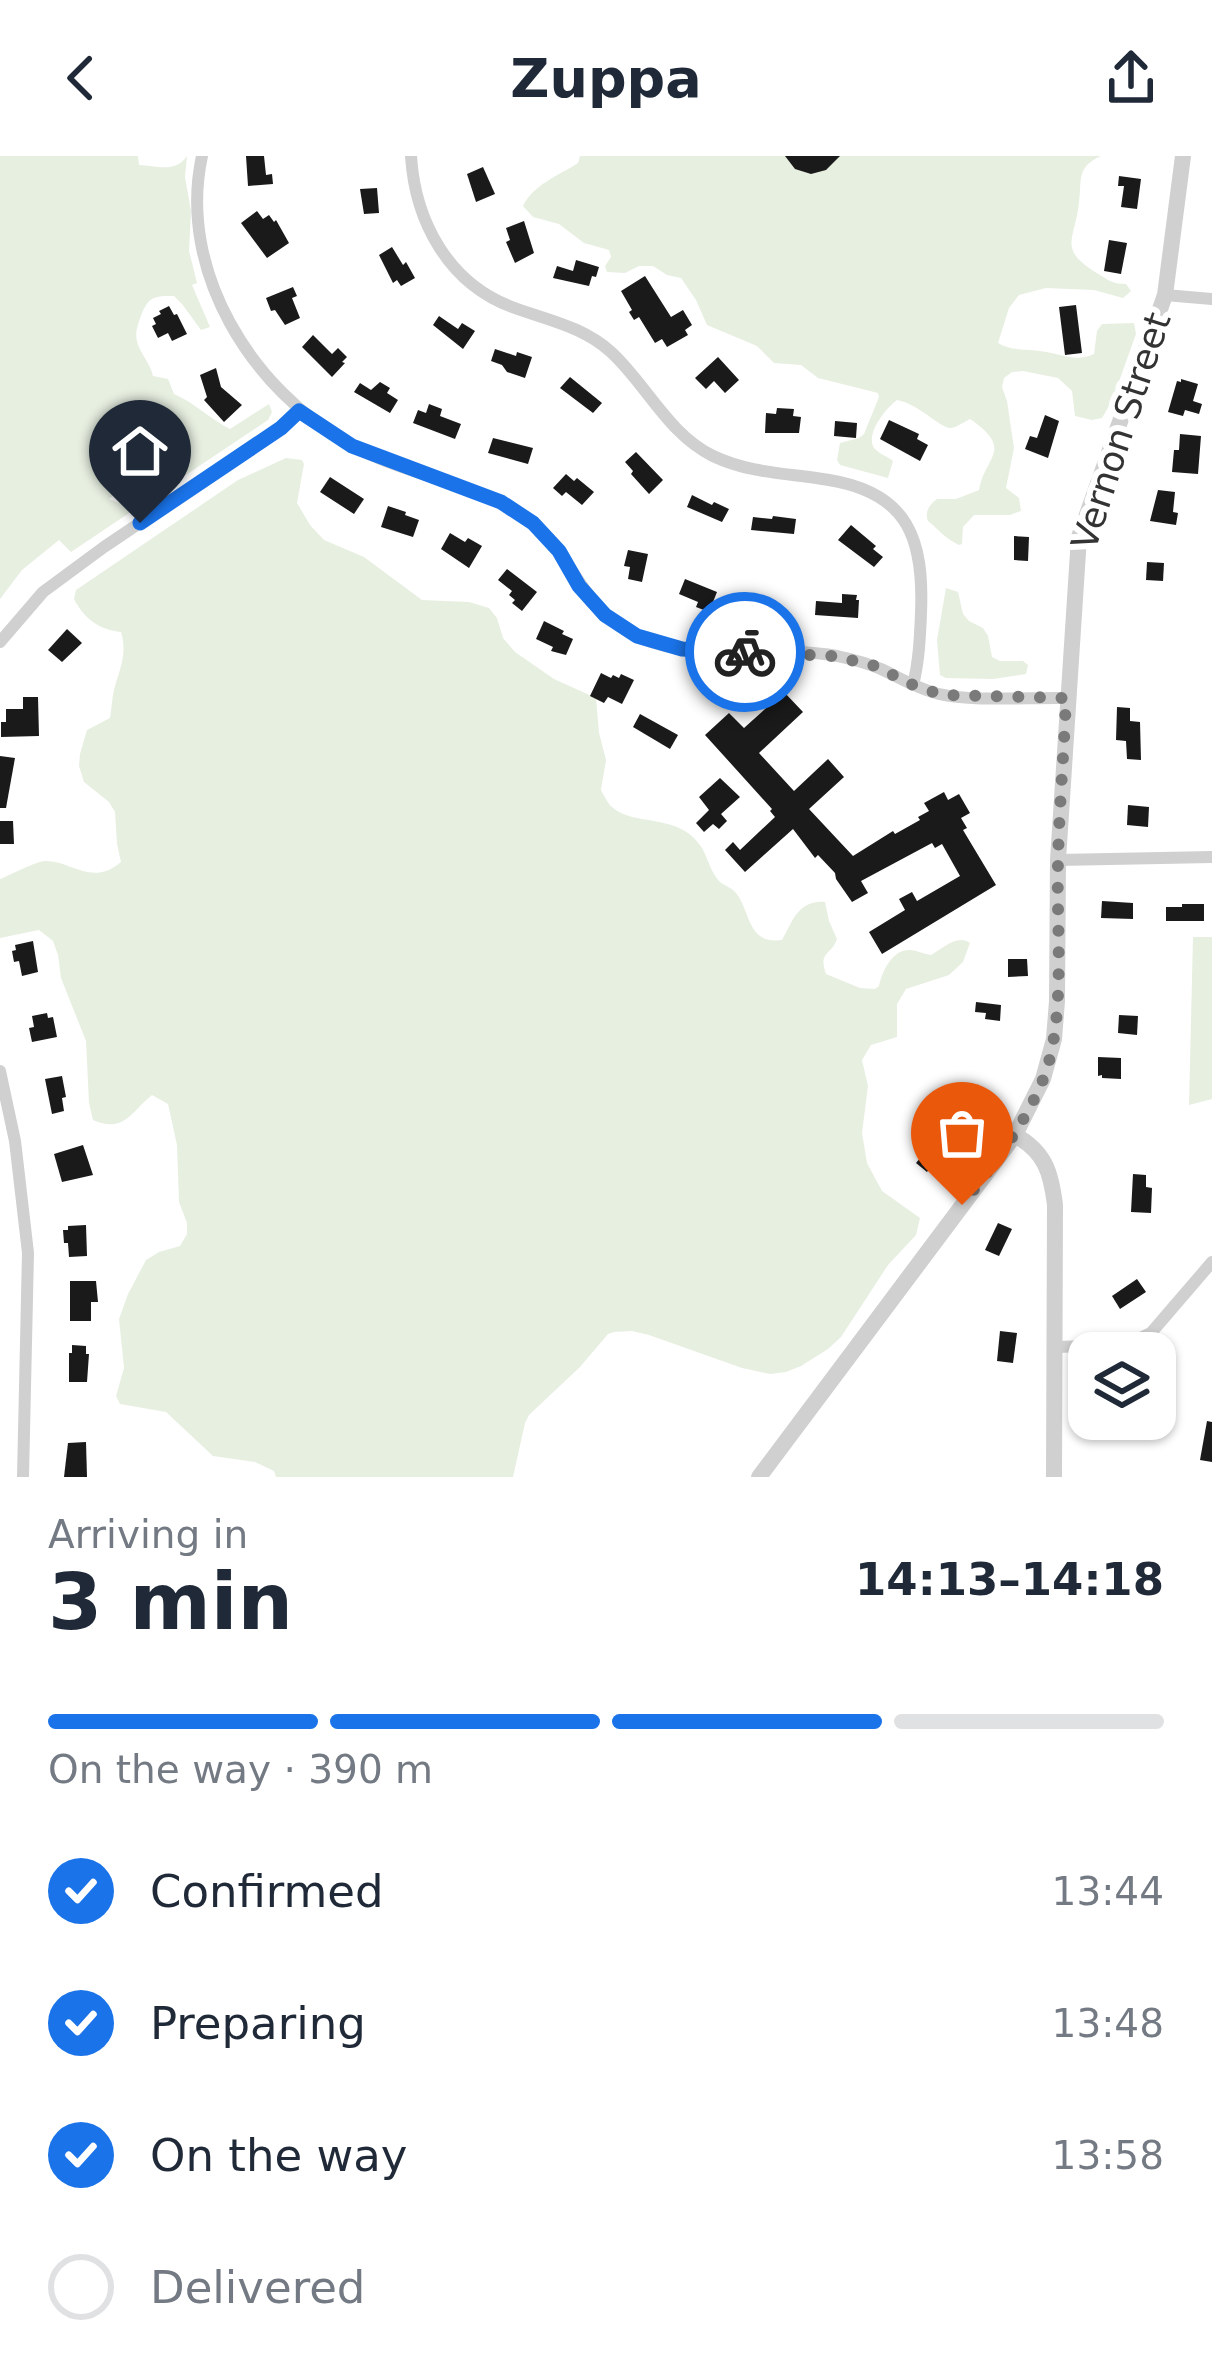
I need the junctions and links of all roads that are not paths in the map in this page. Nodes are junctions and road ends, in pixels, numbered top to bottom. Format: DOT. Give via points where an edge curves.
graph roads {
  1 [pos="202,156"];
  2 [pos="411,156"];
  3 [pos="1184,156"];
  4 [pos="1165,295"];
  5 [pos="1212,299"];
  6 [pos="299,411"];
  7 [pos="0,642"];
  8 [pos="913,685"];
  9 [pos="1066,698"];
  10 [pos="1212,857"];
  11 [pos="1058,860"];
  12 [pos="0,1070"];
  13 [pos="1015,1135"];
  14 [pos="1212,1262"];
  15 [pos="1055,1347"];
  16 [pos="23,1477"];
  17 [pos="759,1477"];
  18 [pos="1054,1477"];
  1 -- 6 [label="street" via="197,207 220,303 256,364"];
  2 -- 8 [label="street" via="424,220 469,283 585,332 708,454 867,490 898,513 922,572"];
  3 -- 4 [label="street, Vernon Street"];
  4 -- 5 [label="street"];
  4 -- 9 [label="street, Vernon Street" via="1079,537"];
  6 -- 7 [label="street" via="44,592"];
  6 -- 8 [label="street" via="352,446 501,502 533,523 605,615 637,636 682,649 833,656"];
  8 -- 9 [label="street" via="942,695"];
  9 -- 11 [label="street, Vernon Street"];
  10 -- 11 [label="street"];
  11 -- 13 [label="street, Vernon Street" via="1054,1039"];
  12 -- 16 [label="street" via="28,1253"];
  13 -- 15 [label="street" via="1033,1145 1052,1184"];
  13 -- 17 [label="street, Vernon Street"];
  14 -- 15 [label="street" via="1151,1333 1126,1346"];
  15 -- 18 [label="street"];
}
